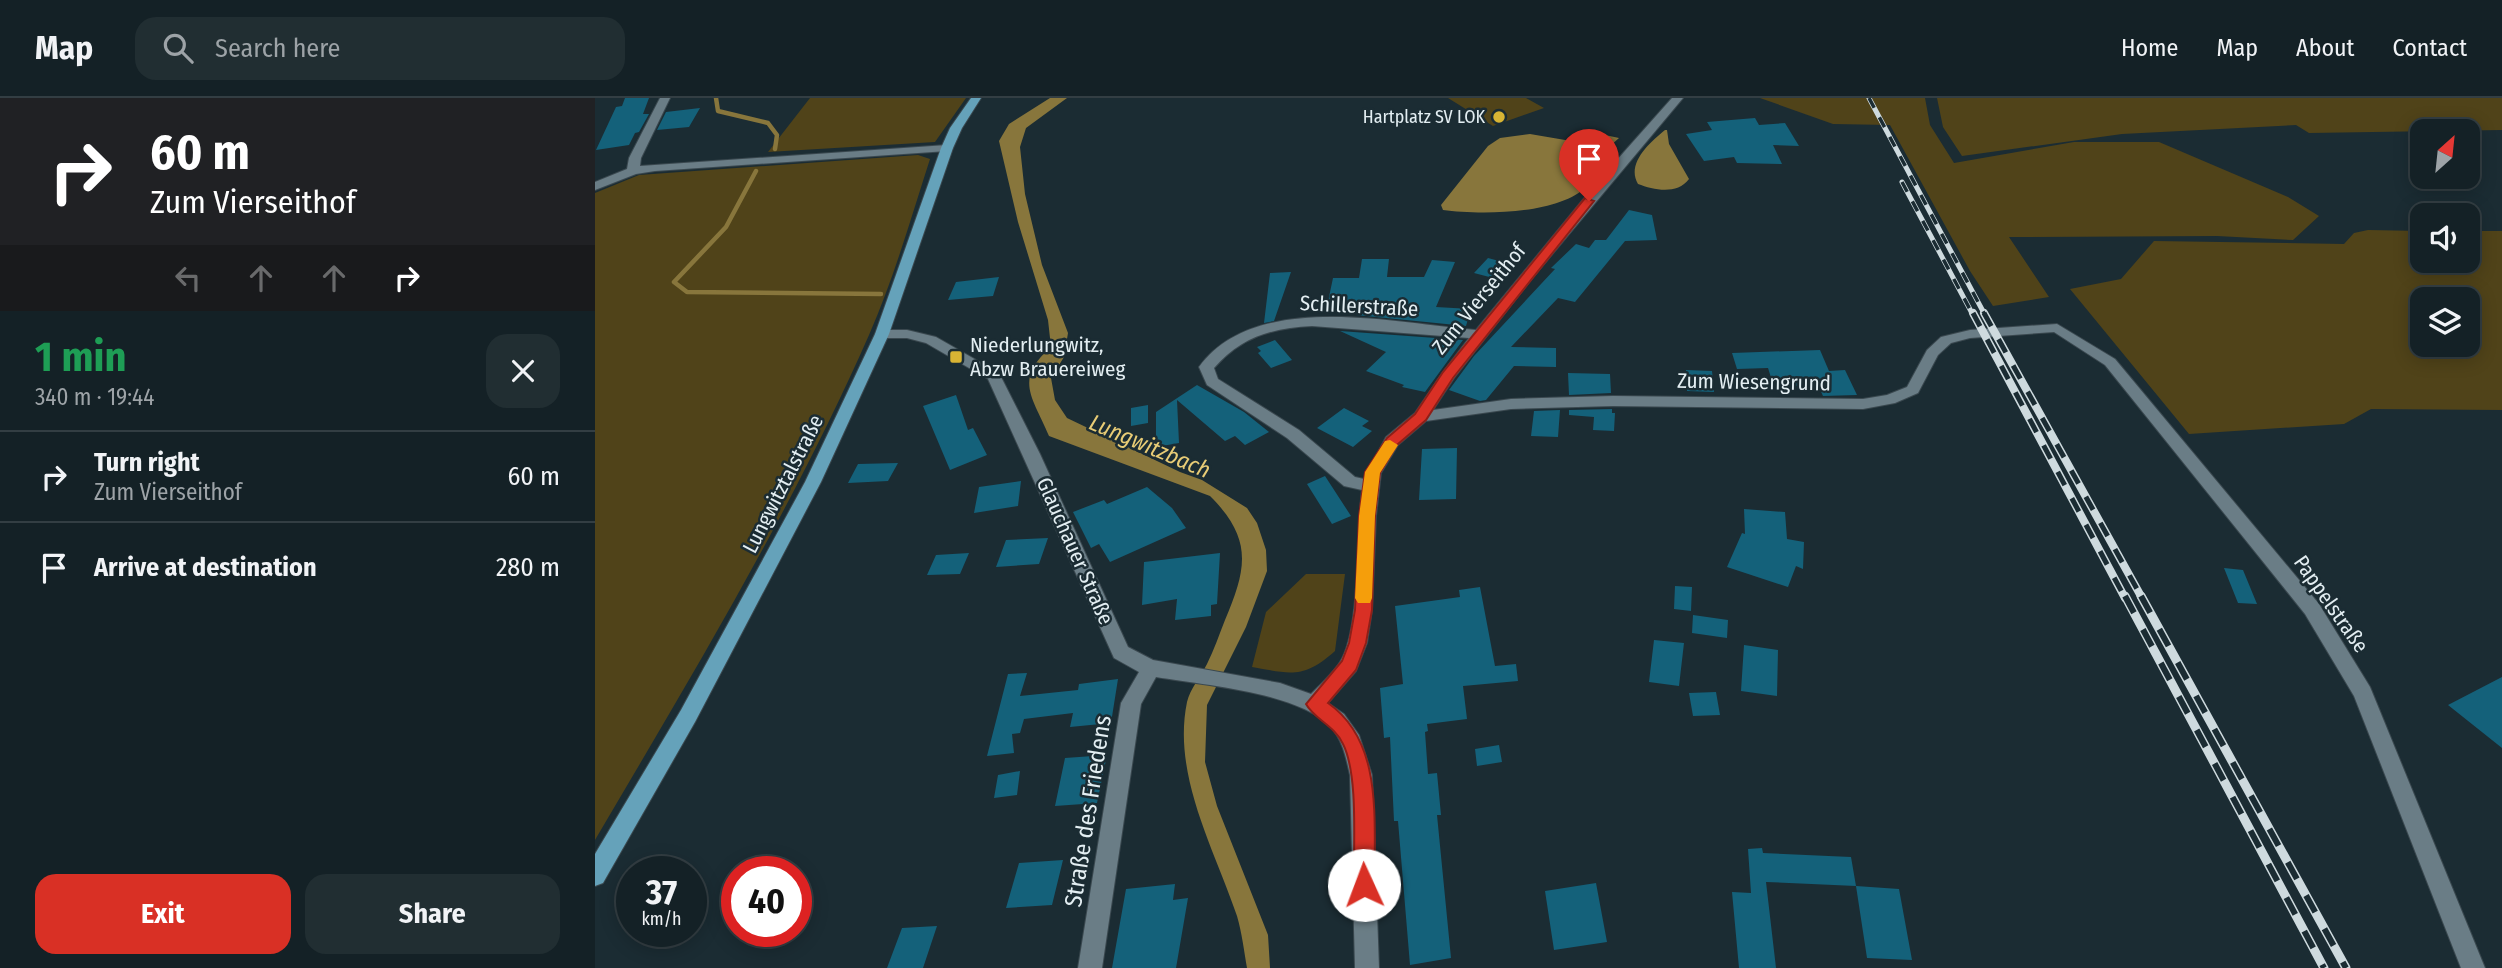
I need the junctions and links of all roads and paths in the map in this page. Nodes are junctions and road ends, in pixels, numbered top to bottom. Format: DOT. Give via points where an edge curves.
graph roads {
  1 [pos="665,98"];
  2 [pos="976,98"];
  3 [pos="1678,98"];
  4 [pos="947,148"];
  5 [pos="633,171"];
  6 [pos="595,186"];
  7 [pos="2057,328"];
  8 [pos="882,334"];
  9 [pos="1480,335"];
  10 [pos="1420,417"];
  11 [pos="1371,486"];
  12 [pos="1151,668"];
  13 [pos="1315,704"];
  14 [pos="595,875"];
  15 [pos="1090,968"];
  16 [pos="1367,968"];
  17 [pos="2473,968"];
  1 -- 5 [label="street"];
  2 -- 4 [label="main road, Lungwitztalstraße"];
  3 -- 9 [label="street, Zum Vierseithof"];
  4 -- 5 [label="street"];
  4 -- 8 [label="main road, Lungwitztalstraße"];
  5 -- 6 [label="street"];
  7 -- 10 [label="street, Zum Wiesengrund" via="1970,334 1946,341 1932,353 1913,390 1863,404 1587,401 1511,404"];
  7 -- 17 [label="street, Pappelstraße" via="2110,362 2312,609 2363,693"];
  8 -- 12 [label="street, Glauchauer Straße" via="931,340 994,376 1111,634 1121,652"];
  8 -- 14 [label="main road, Lungwitztalstraße" via="766,571"];
  9 -- 10 [label="street, Zum Vierseithof"];
  9 -- 11 [label="street, Schillerstraße" via="1300,320 1255,330 1218,350 1206,367 1212,382 1293,434 1350,482"];
  10 -- 11 [label="street, Zum Vierseithof" via="1392,441 1373,472"];
  11 -- 13 [label="street, Zum Vierseithof" via="1357,643 1349,665"];
  12 -- 13 [label="street, Glauchauer Straße" via="1280,691"];
  12 -- 15 [label="street, Straße des Friedens" via="1131,704"];
  13 -- 16 [label="street, Glauchauer Straße" via="1337,720 1352,741 1361,775"];
}
